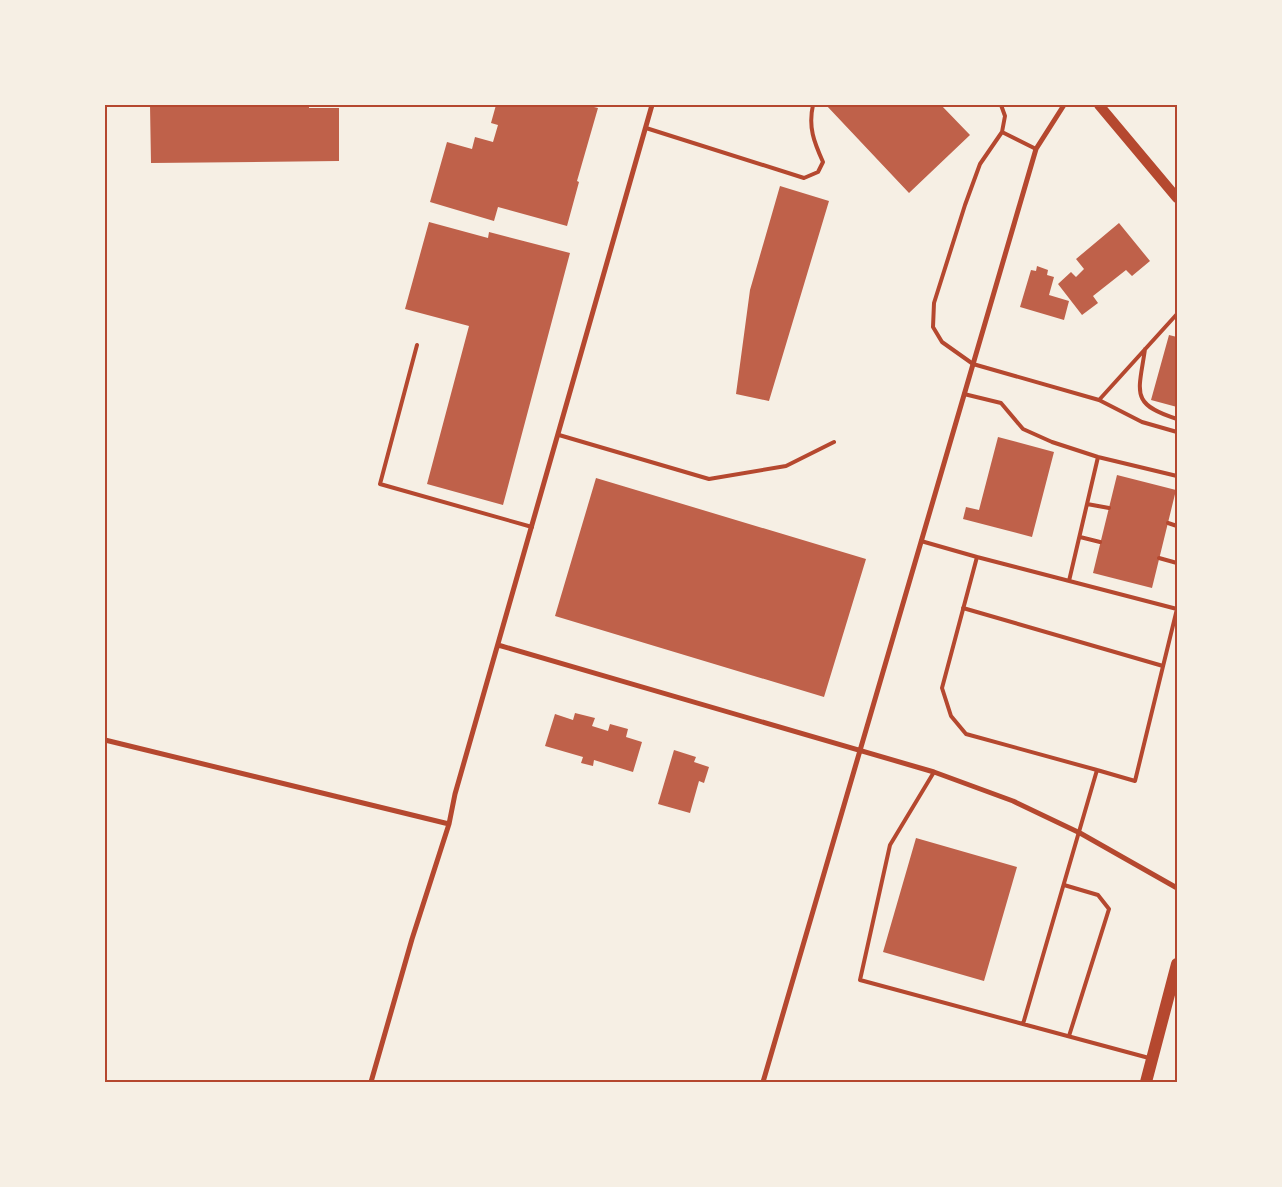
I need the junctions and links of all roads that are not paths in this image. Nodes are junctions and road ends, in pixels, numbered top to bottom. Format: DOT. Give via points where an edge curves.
graph roads {
  1 [pos="652,105"];
  2 [pos="813,105"];
  3 [pos="1000,105"];
  4 [pos="1064,105"];
  5 [pos="1099,105"];
  6 [pos="646,128"];
  7 [pos="1002,132"];
  8 [pos="1036,148"];
  9 [pos="1177,198"];
  10 [pos="1177,314"];
  11 [pos="417,345"];
  12 [pos="1145,349"];
  13 [pos="973,364"];
  14 [pos="964,394"];
  15 [pos="1099,400"];
  16 [pos="1177,419"];
  17 [pos="1177,432"];
  18 [pos="559,435"];
  19 [pos="834,442"];
  20 [pos="1098,457"];
  21 [pos="1177,476"];
  22 [pos="1088,504"];
  23 [pos="1109,508"];
  24 [pos="1168,523"];
  25 [pos="1177,526"];
  26 [pos="532,527"];
  27 [pos="1080,537"];
  28 [pos="921,540"];
  29 [pos="1100,542"];
  30 [pos="977,557"];
  31 [pos="1159,558"];
  32 [pos="1177,563"];
  33 [pos="1069,581"];
  34 [pos="963,608"];
  35 [pos="1177,609"];
  36 [pos="498,645"];
  37 [pos="1163,666"];
  38 [pos="105,740"];
  39 [pos="859,751"];
  40 [pos="1097,770"];
  41 [pos="934,772"];
  42 [pos="449,824"];
  43 [pos="1080,833"];
  44 [pos="1064,885"];
  45 [pos="1177,888"];
  46 [pos="1177,964"];
  47 [pos="1023,1024"];
  48 [pos="1069,1036"];
  49 [pos="1152,1059"];
  50 [pos="371,1082"];
  51 [pos="763,1082"];
  52 [pos="1146,1082"];
  1 -- 6 [label="street"];
  2 -- 6 [label="lane" via="812,137 823,162 818,172 804,178"];
  3 -- 7 [label="lane" via="1005,116"];
  4 -- 8 [label="street"];
  5 -- 9 [label="main road"];
  6 -- 18 [label="street"];
  7 -- 8 [label="lane"];
  7 -- 13 [label="lane" via="980,164 934,303 933,327 942,342"];
  8 -- 13 [label="street"];
  10 -- 12 [label="lane"];
  11 -- 26 [label="lane" via="380,484"];
  12 -- 15 [label="lane"];
  12 -- 16 [label="lane" via="1139,394 1145,405"];
  13 -- 14 [label="street"];
  13 -- 15 [label="lane"];
  14 -- 20 [label="lane" via="1001,403 1023,429"];
  14 -- 28 [label="street"];
  15 -- 17 [label="lane" via="1142,422"];
  18 -- 19 [label="lane" via="709,479 786,466"];
  18 -- 26 [label="street"];
  20 -- 21 [label="lane"];
  20 -- 22 [label="lane"];
  22 -- 23 [label="lane"];
  22 -- 27 [label="lane"];
  24 -- 25 [label="lane"];
  26 -- 36 [label="street"];
  27 -- 29 [label="lane"];
  27 -- 33 [label="lane"];
  28 -- 30 [label="lane"];
  28 -- 39 [label="street"];
  30 -- 33 [label="lane"];
  30 -- 34 [label="lane"];
  31 -- 32 [label="lane"];
  33 -- 35 [label="lane"];
  34 -- 37 [label="lane"];
  34 -- 40 [label="lane" via="942,688 951,716 966,734"];
  35 -- 37 [label="lane"];
  36 -- 39 [label="street"];
  36 -- 42 [label="street"];
  37 -- 40 [label="lane" via="1135,781"];
  38 -- 42 [label="street"];
  39 -- 41 [label="street"];
  39 -- 51 [label="street"];
  40 -- 43 [label="lane"];
  41 -- 43 [label="street" via="1013,800"];
  41 -- 47 [label="lane" via="890,845 860,980"];
  42 -- 50 [label="street"];
  43 -- 44 [label="lane"];
  43 -- 45 [label="street"];
  44 -- 47 [label="lane"];
  44 -- 48 [label="lane" via="1098,895 1109,909"];
  46 -- 49 [label="main road"];
  47 -- 48 [label="lane"];
  48 -- 49 [label="lane"];
  49 -- 52 [label="main road"];
}
